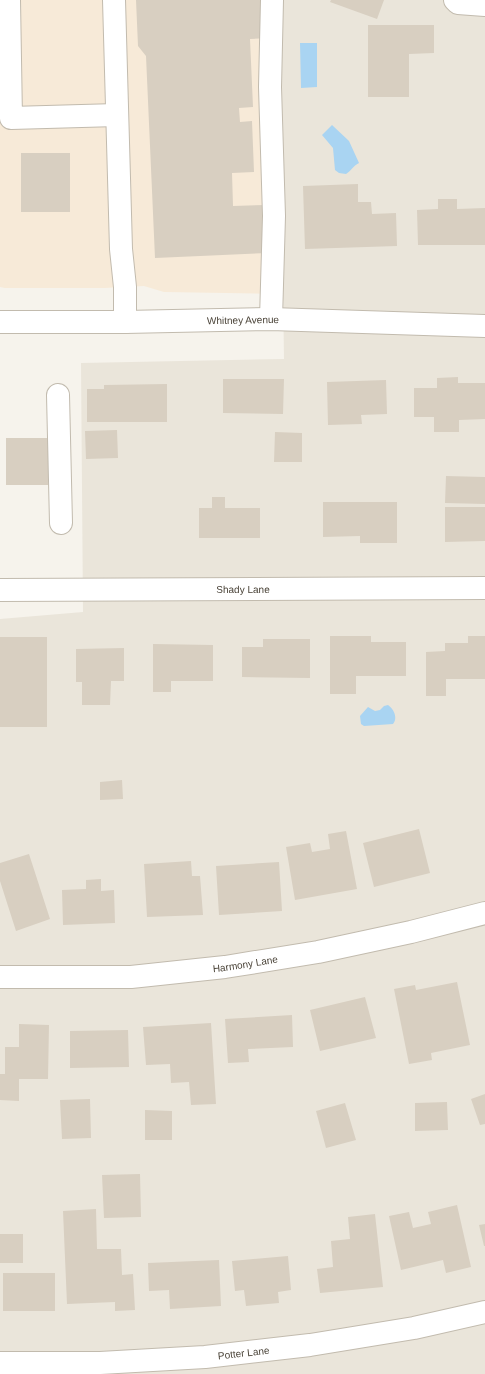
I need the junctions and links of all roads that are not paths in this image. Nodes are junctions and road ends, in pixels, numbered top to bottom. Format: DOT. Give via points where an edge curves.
graph roads {
  1 [pos="9,0"];
  2 [pos="114,0"];
  3 [pos="272,0"];
  4 [pos="455,0"];
  5 [pos="485,5"];
  6 [pos="117,115"];
  7 [pos="270,319"];
  8 [pos="0,322"];
  9 [pos="125,322"];
  10 [pos="485,326"];
  11 [pos="58,395"];
  12 [pos="61,523"];
  13 [pos="485,588"];
  14 [pos="0,590"];
  15 [pos="485,912"];
  16 [pos="0,977"];
  17 [pos="485,1312"];
  18 [pos="0,1363"];
  1 -- 6 [label="street" via="11,118"];
  2 -- 6 [label="street"];
  3 -- 7 [label="street" via="270,87 274,216"];
  4 -- 5 [label="street" via="458,3"];
  6 -- 9 [label="street"];
  7 -- 9 [label="street, Whitney Avenue"];
  7 -- 10 [label="street, Whitney Avenue"];
  8 -- 9 [label="street, Whitney Avenue"];
  11 -- 12 [label="street"];
  13 -- 14 [label="street, Shady Lane"];
  15 -- 16 [label="street, Harmony Lane" via="411,932 326,950 225,967 131,977"];
  17 -- 18 [label="street, Potter Lane" via="414,1328 310,1345 205,1357 100,1363"];
}
